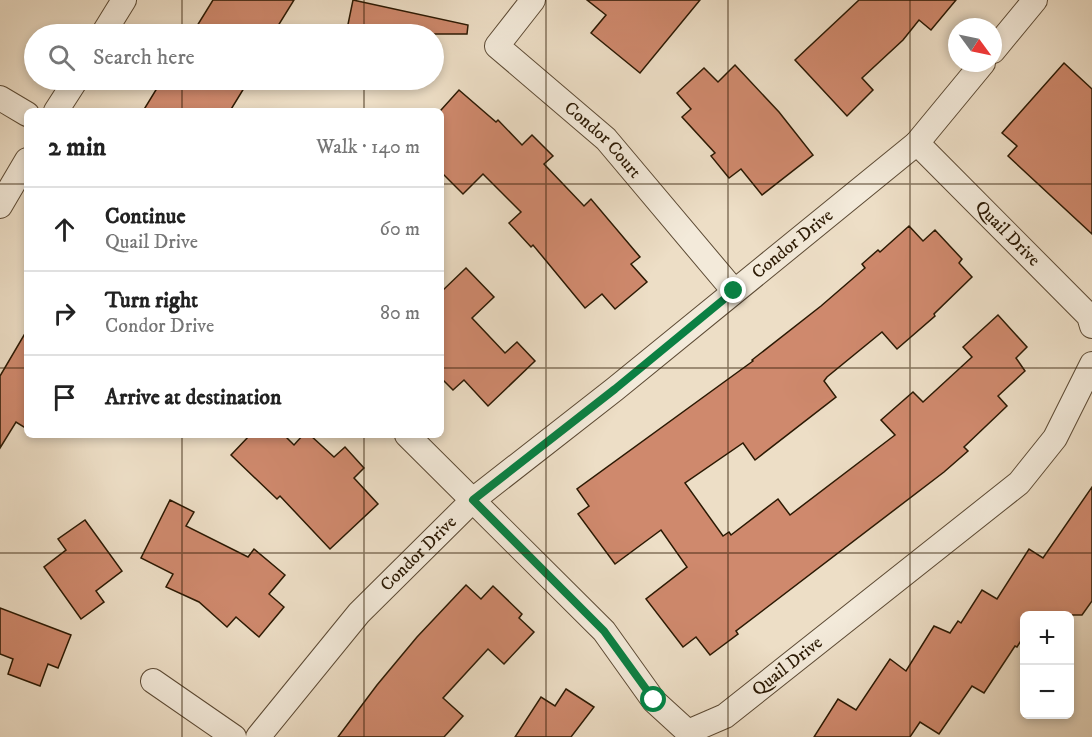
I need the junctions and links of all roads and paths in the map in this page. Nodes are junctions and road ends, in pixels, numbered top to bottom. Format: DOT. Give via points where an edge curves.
graph roads {
  1 [pos="124,0"];
  2 [pos="532,0"];
  3 [pos="1035,0"];
  4 [pos="109,24"];
  5 [pos="1002,40"];
  6 [pos="976,72"];
  7 [pos="70,90"];
  8 [pos="0,98"];
  9 [pos="58,108"];
  10 [pos="24,112"];
  11 [pos="917,144"];
  12 [pos="24,165"];
  13 [pos="0,206"];
  14 [pos="734,291"];
  15 [pos="1092,326"];
  16 [pos="1092,364"];
  17 [pos="410,438"];
  18 [pos="473,500"];
  19 [pos="153,681"];
  20 [pos="234,737"];
  21 [pos="258,737"];
  1 -- 4 [label="street"];
  2 -- 14 [label="street, Condor Court" via="497,46 606,139"];
  3 -- 5 [label="street"];
  6 -- 11 [label="street, Condor Drive"];
  7 -- 9 [label="street"];
  8 -- 10 [label="street"];
  11 -- 14 [label="street, Condor Drive"];
  11 -- 15 [label="street, Quail Drive" via="1089,316"];
  12 -- 13 [label="street"];
  14 -- 18 [label="street, Condor Drive"];
  16 -- 18 [label="street, Quail Drive" via="1055,438 1019,483 725,716 688,732 654,700 604,631"];
  17 -- 18 [label="street"];
  18 -- 21 [label="street, Condor Drive" via="359,613"];
  19 -- 20 [label="street"];
}
